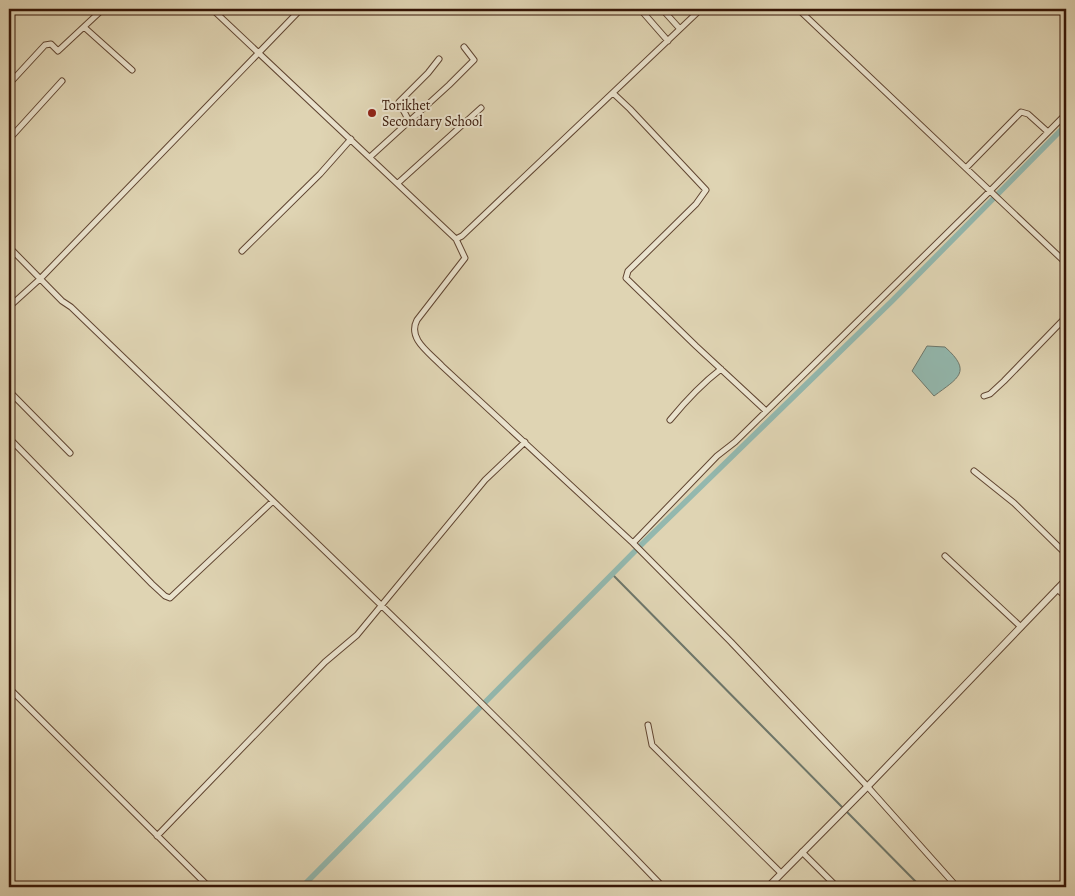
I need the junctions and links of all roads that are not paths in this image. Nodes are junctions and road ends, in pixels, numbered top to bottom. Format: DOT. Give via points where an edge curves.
graph roads {
  1 [pos="103,9"];
  2 [pos="212,9"];
  3 [pos="301,9"];
  4 [pos="640,9"];
  5 [pos="662,9"];
  6 [pos="701,9"];
  7 [pos="798,9"];
  8 [pos="84,28"];
  9 [pos="680,29"];
  10 [pos="668,40"];
  11 [pos="464,47"];
  12 [pos="258,53"];
  13 [pos="439,59"];
  14 [pos="132,70"];
  15 [pos="62,81"];
  16 [pos="9,84"];
  17 [pos="613,93"];
  18 [pos="481,108"];
  19 [pos="1066,114"];
  20 [pos="409,121"];
  21 [pos="1048,132"];
  22 [pos="9,137"];
  23 [pos="351,139"];
  24 [pos="370,157"];
  25 [pos="966,168"];
  26 [pos="398,183"];
  27 [pos="990,191"];
  28 [pos="456,239"];
  29 [pos="9,247"];
  30 [pos="242,251"];
  31 [pos="1066,264"];
  32 [pos="41,278"];
  33 [pos="9,307"];
  34 [pos="1066,317"];
  35 [pos="721,369"];
  36 [pos="9,391"];
  37 [pos="984,396"];
  38 [pos="766,411"];
  39 [pos="670,420"];
  40 [pos="9,438"];
  41 [pos="525,442"];
  42 [pos="70,453"];
  43 [pos="974,471"];
  44 [pos="273,501"];
  45 [pos="634,545"];
  46 [pos="1066,554"];
  47 [pos="945,556"];
  48 [pos="1066,580"];
  49 [pos="1057,590"];
  50 [pos="1066,597"];
  51 [pos="382,606"];
  52 [pos="1022,627"];
  53 [pos="9,688"];
  54 [pos="648,725"];
  55 [pos="867,786"];
  56 [pos="157,836"];
  57 [pos="802,852"];
  58 [pos="781,873"];
  59 [pos="209,887"];
  60 [pos="663,887"];
  61 [pos="768,887"];
  62 [pos="838,887"];
  63 [pos="957,887"];
  1 -- 8 [label="street"];
  2 -- 12 [label="street"];
  3 -- 12 [label="street"];
  4 -- 10 [label="street"];
  5 -- 9 [label="street"];
  6 -- 9 [label="street"];
  7 -- 25 [label="street"];
  8 -- 14 [label="street"];
  8 -- 16 [label="street" via="58,51 50,44 45,45"];
  9 -- 10 [label="street"];
  10 -- 17 [label="street"];
  11 -- 20 [label="street" via="474,60"];
  12 -- 23 [label="street"];
  12 -- 32 [label="street"];
  13 -- 20 [label="street" via="399,102"];
  15 -- 22 [label="street"];
  17 -- 28 [label="street"];
  17 -- 35 [label="street" via="706,190 696,204 628,271 626,278"];
  18 -- 26 [label="street"];
  19 -- 21 [label="street"];
  20 -- 24 [label="street"];
  21 -- 25 [label="street" via="1028,114 1021,112"];
  21 -- 27 [label="street"];
  23 -- 24 [label="street"];
  23 -- 30 [label="street"];
  24 -- 26 [label="street"];
  25 -- 27 [label="street"];
  26 -- 28 [label="street"];
  27 -- 31 [label="street"];
  27 -- 38 [label="street"];
  28 -- 41 [label="street" via="465,258 417,320 415,338"];
  29 -- 32 [label="street"];
  32 -- 33 [label="street"];
  32 -- 44 [label="street"];
  34 -- 37 [label="street" via="1004,381"];
  35 -- 38 [label="street"];
  35 -- 39 [label="street"];
  36 -- 42 [label="street"];
  38 -- 45 [label="street" via="717,456"];
  40 -- 44 [label="street" via="152,584 170,598"];
  41 -- 45 [label="street"];
  41 -- 51 [label="street" via="485,480"];
  43 -- 46 [label="street" via="1014,503"];
  44 -- 51 [label="street"];
  45 -- 55 [label="street"];
  47 -- 52 [label="street"];
  48 -- 49 [label="street"];
  49 -- 50 [label="street"];
  49 -- 52 [label="street"];
  51 -- 56 [label="street"];
  51 -- 60 [label="street" via="557,777"];
  52 -- 55 [label="street"];
  53 -- 56 [label="street"];
  54 -- 58 [label="street" via="652,745"];
  55 -- 57 [label="street"];
  55 -- 63 [label="street"];
  56 -- 59 [label="street"];
  57 -- 58 [label="street"];
  57 -- 62 [label="street"];
  58 -- 61 [label="street"];
}
